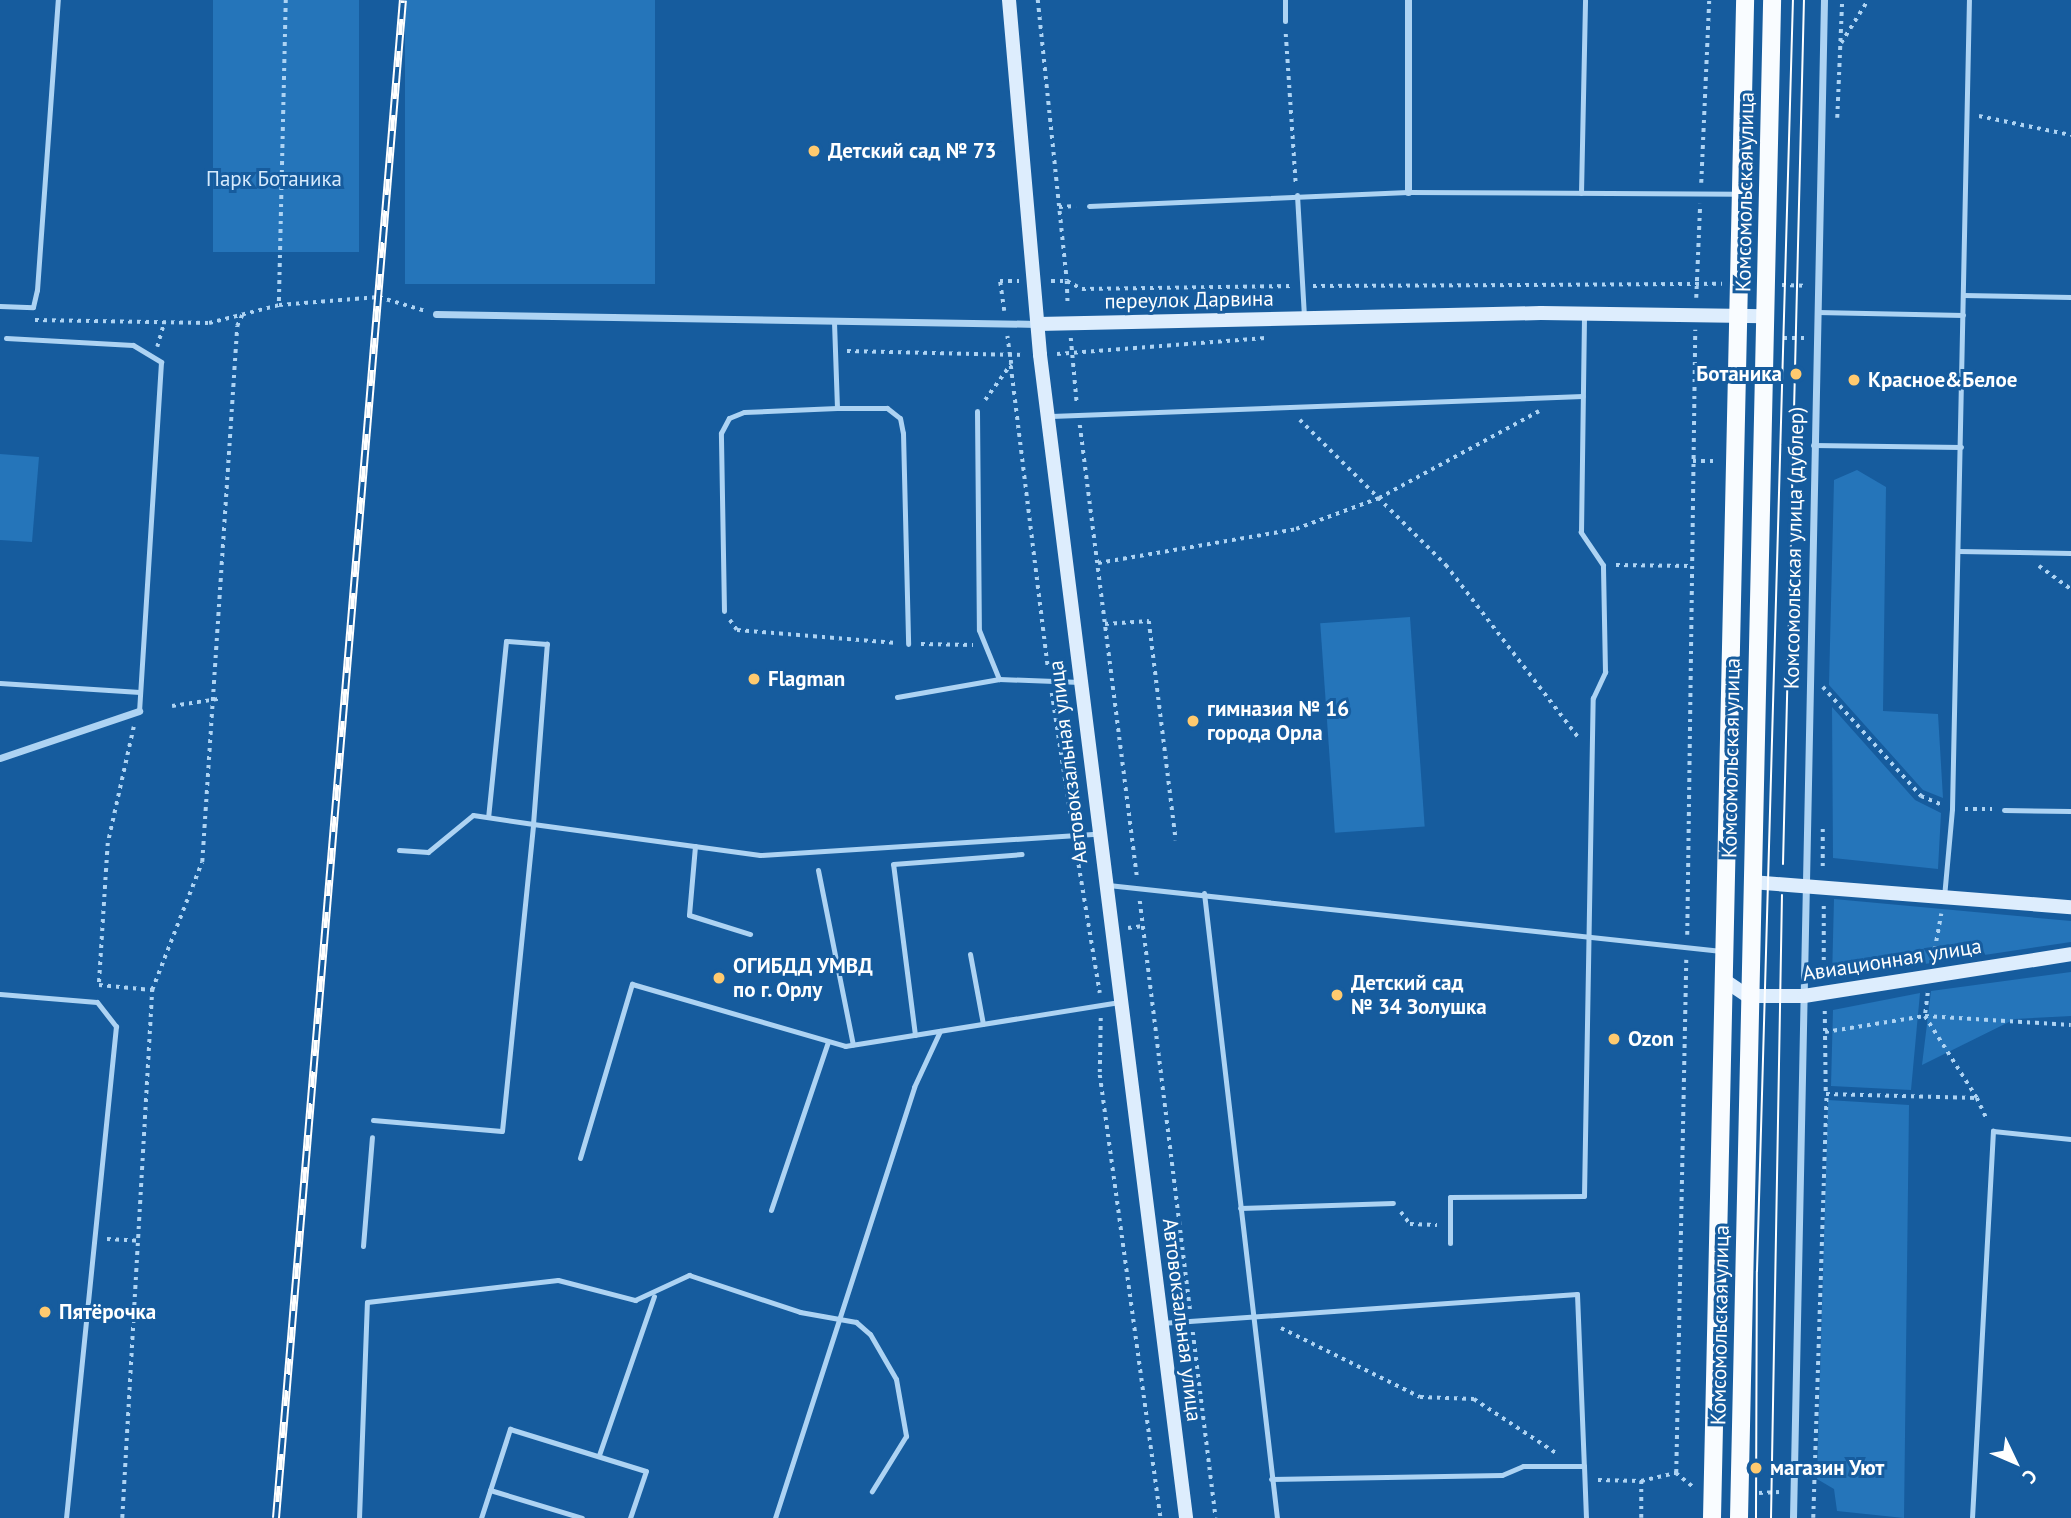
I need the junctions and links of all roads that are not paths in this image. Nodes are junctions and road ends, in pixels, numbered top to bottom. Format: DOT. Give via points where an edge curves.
graph roads {
  1 [pos="58,0"];
  2 [pos="1009,0"];
  3 [pos="1285,0"];
  4 [pos="1408,0"];
  5 [pos="1585,0"];
  6 [pos="1745,0"];
  7 [pos="1772,0"];
  8 [pos="1825,0"];
  9 [pos="1969,0"];
  10 [pos="1285,21"];
  11 [pos="1408,192"];
  12 [pos="1581,193"];
  13 [pos="1741,194"];
  14 [pos="1297,195"];
  15 [pos="1089,206"];
  16 [pos="1964,295"];
  17 [pos="2071,297"];
  18 [pos="0,306"];
  19 [pos="1817,312"];
  20 [pos="436,314"];
  21 [pos="1584,314"];
  22 [pos="1963,315"];
  23 [pos="1765,316"];
  24 [pos="1738,317"];
  25 [pos="1304,318"];
  26 [pos="834,322"];
  27 [pos="1038,324"];
  28 [pos="6,338"];
  29 [pos="1583,396"];
  30 [pos="837,408"];
  31 [pos="977,411"];
  32 [pos="1047,416"];
  33 [pos="1813,445"];
  34 [pos="1961,447"];
  35 [pos="1958,551"];
  36 [pos="2071,553"];
  37 [pos="724,611"];
  38 [pos="908,644"];
  39 [pos="999,679"];
  40 [pos="0,682"];
  41 [pos="1080,682"];
  42 [pos="140,692"];
  43 [pos="897,697"];
  44 [pos="139,711"];
  45 [pos="0,758"];
  46 [pos="2004,810"];
  47 [pos="2071,811"];
  48 [pos="488,817"];
  49 [pos="533,824"];
  50 [pos="1096,834"];
  51 [pos="695,846"];
  52 [pos="399,850"];
  53 [pos="1021,854"];
  54 [pos="818,870"];
  55 [pos="1751,882"];
  56 [pos="1104,885"];
  57 [pos="1803,886"];
  58 [pos="1204,893"];
  59 [pos="1944,897"];
  60 [pos="2071,907"];
  61 [pos="750,934"];
  62 [pos="1590,937"];
  63 [pos="1724,951"];
  64 [pos="970,954"];
  65 [pos="2071,954"];
  66 [pos="1724,980"];
  67 [pos="0,994"];
  68 [pos="1748,996"];
  69 [pos="1804,996"];
  70 [pos="1120,1002"];
  71 [pos="983,1024"];
  72 [pos="940,1031"];
  73 [pos="915,1035"];
  74 [pos="828,1042"];
  75 [pos="853,1045"];
  76 [pos="373,1120"];
  77 [pos="372,1137"];
  78 [pos="2071,1139"];
  79 [pos="580,1158"];
  80 [pos="1393,1203"];
  81 [pos="1240,1208"];
  82 [pos="771,1210"];
  83 [pos="1450,1242"];
  84 [pos="363,1246"];
  85 [pos="654,1296"];
  86 [pos="1252,1314"];
  87 [pos="841,1318"];
  88 [pos="1161,1323"];
  89 [pos="599,1455"];
  90 [pos="1584,1466"];
  91 [pos="1271,1479"];
  92 [pos="490,1490"];
  93 [pos="872,1491"];
  94 [pos="66,1518"];
  95 [pos="359,1518"];
  96 [pos="481,1518"];
  97 [pos="583,1518"];
  98 [pos="630,1518"];
  99 [pos="775,1518"];
  100 [pos="1186,1518"];
  101 [pos="1277,1518"];
  102 [pos="1586,1518"];
  103 [pos="1712,1518"];
  104 [pos="1739,1518"];
  105 [pos="1793,1518"];
  106 [pos="1972,1518"];
  1 -- 18 [label="lane" via="37,290 33,307"];
  2 -- 27 [label="street, Автовокзальная улица"];
  3 -- 10 [label="lane"];
  4 -- 11 [label="street"];
  5 -- 12 [label="lane"];
  6 -- 13 [label="main road, Комсомольская улица"];
  7 -- 23 [label="main road, Комсомольская улица"];
  8 -- 19 [label="street, Комсомольская улица (дублер)"];
  9 -- 16 [label="lane"];
  11 -- 12 [label="lane"];
  11 -- 14 [label="lane"];
  12 -- 13 [label="lane"];
  13 -- 24 [label="main road, Комсомольская улица"];
  14 -- 15 [label="lane"];
  14 -- 25 [label="lane"];
  16 -- 17 [label="lane"];
  16 -- 22 [label="lane"];
  19 -- 22 [label="lane"];
  19 -- 33 [label="street, Комсомольская улица (дублер)"];
  20 -- 26 [label="street, переулок Дарвина"];
  21 -- 24 [label="street, переулок Дарвина"];
  21 -- 25 [label="street, переулок Дарвина"];
  21 -- 29 [label="lane"];
  22 -- 34 [label="lane"];
  23 -- 24 [label="street, переулок Дарвина"];
  23 -- 55 [label="main road, Комсомольская улица"];
  24 -- 63 [label="main road, Комсомольская улица"];
  25 -- 27 [label="street, переулок Дарвина"];
  26 -- 27 [label="street, переулок Дарвина"];
  26 -- 30 [label="lane"];
  27 -- 32 [label="street, Автовокзальная улица"];
  28 -- 42 [label="lane" via="111,342 155,355 164,392"];
  29 -- 32 [label="lane"];
  29 -- 62 [label="lane" via="1581,532 1603,565 1605,672 1593,698"];
  30 -- 37 [label="lane" via="744,412 729,418 721,433"];
  30 -- 38 [label="lane" via="887,408 900,418"];
  31 -- 39 [label="lane" via="979,630"];
  32 -- 41 [label="street, Автовокзальная улица"];
  33 -- 34 [label="lane"];
  33 -- 57 [label="street, Комсомольская улица (дублер)"];
  34 -- 35 [label="lane"];
  35 -- 36 [label="lane"];
  35 -- 59 [label="lane" via="1952,809"];
  39 -- 41 [label="lane"];
  39 -- 43 [label="lane"];
  40 -- 42 [label="lane"];
  41 -- 50 [label="street, Автовокзальная улица"];
  42 -- 44 [label="lane"];
  44 -- 45 [label="street"];
  46 -- 47 [label="lane"];
  48 -- 49 [label="lane"];
  48 -- 49 [label="lane" via="506,641 547,644"];
  48 -- 52 [label="lane" via="472,815 428,852"];
  49 -- 51 [label="lane"];
  49 -- 76 [label="lane" via="502,1131"];
  50 -- 51 [label="lane" via="760,855"];
  50 -- 56 [label="street, Автовокзальная улица"];
  51 -- 61 [label="lane" via="689,915"];
  53 -- 73 [label="lane" via="893,864"];
  54 -- 75 [label="lane"];
  55 -- 57 [label="street"];
  55 -- 68 [label="main road, Комсомольская улица"];
  56 -- 58 [label="lane"];
  56 -- 70 [label="street, Автовокзальная улица"];
  57 -- 59 [label="street"];
  57 -- 69 [label="street, Комсомольская улица (дублер)"];
  58 -- 62 [label="lane"];
  58 -- 81 [label="lane"];
  59 -- 60 [label="street"];
  62 -- 63 [label="lane"];
  62 -- 83 [label="lane" via="1584,1196 1450,1197"];
  63 -- 66 [label="main road, Комсомольская улица"];
  64 -- 71 [label="lane"];
  65 -- 69 [label="street, Авиационная улица"];
  66 -- 68 [label="street"];
  66 -- 103 [label="main road, Комсомольская улица"];
  67 -- 94 [label="lane" via="97,1002 116,1026"];
  68 -- 69 [label="street, Авиационная улица"];
  68 -- 104 [label="main road, Комсомольская улица"];
  69 -- 105 [label="street, Комсомольская улица (дублер)"];
  70 -- 71 [label="lane"];
  70 -- 88 [label="street, Автовокзальная улица"];
  71 -- 72 [label="lane"];
  72 -- 73 [label="lane"];
  72 -- 87 [label="lane" via="914,1087"];
  73 -- 75 [label="lane"];
  74 -- 75 [label="lane"];
  74 -- 79 [label="lane" via="632,984"];
  74 -- 82 [label="lane"];
  77 -- 84 [label="lane"];
  78 -- 106 [label="lane" via="1993,1131"];
  80 -- 81 [label="lane"];
  81 -- 86 [label="lane"];
  85 -- 87 [label="lane" via="670,1280 689,1275 800,1312"];
  85 -- 89 [label="lane"];
  85 -- 95 [label="lane" via="635,1300 558,1280 367,1302"];
  86 -- 88 [label="lane"];
  86 -- 90 [label="lane" via="1577,1294"];
  86 -- 91 [label="lane"];
  87 -- 93 [label="lane" via="870,1334 884,1356 906,1436"];
  87 -- 99 [label="lane"];
  88 -- 100 [label="street, Автовокзальная улица"];
  89 -- 92 [label="lane" via="510,1429"];
  89 -- 98 [label="lane" via="646,1471"];
  90 -- 91 [label="lane" via="1523,1466 1502,1475"];
  90 -- 102 [label="lane"];
  91 -- 101 [label="lane"];
  92 -- 96 [label="lane"];
  92 -- 97 [label="lane"];
}
